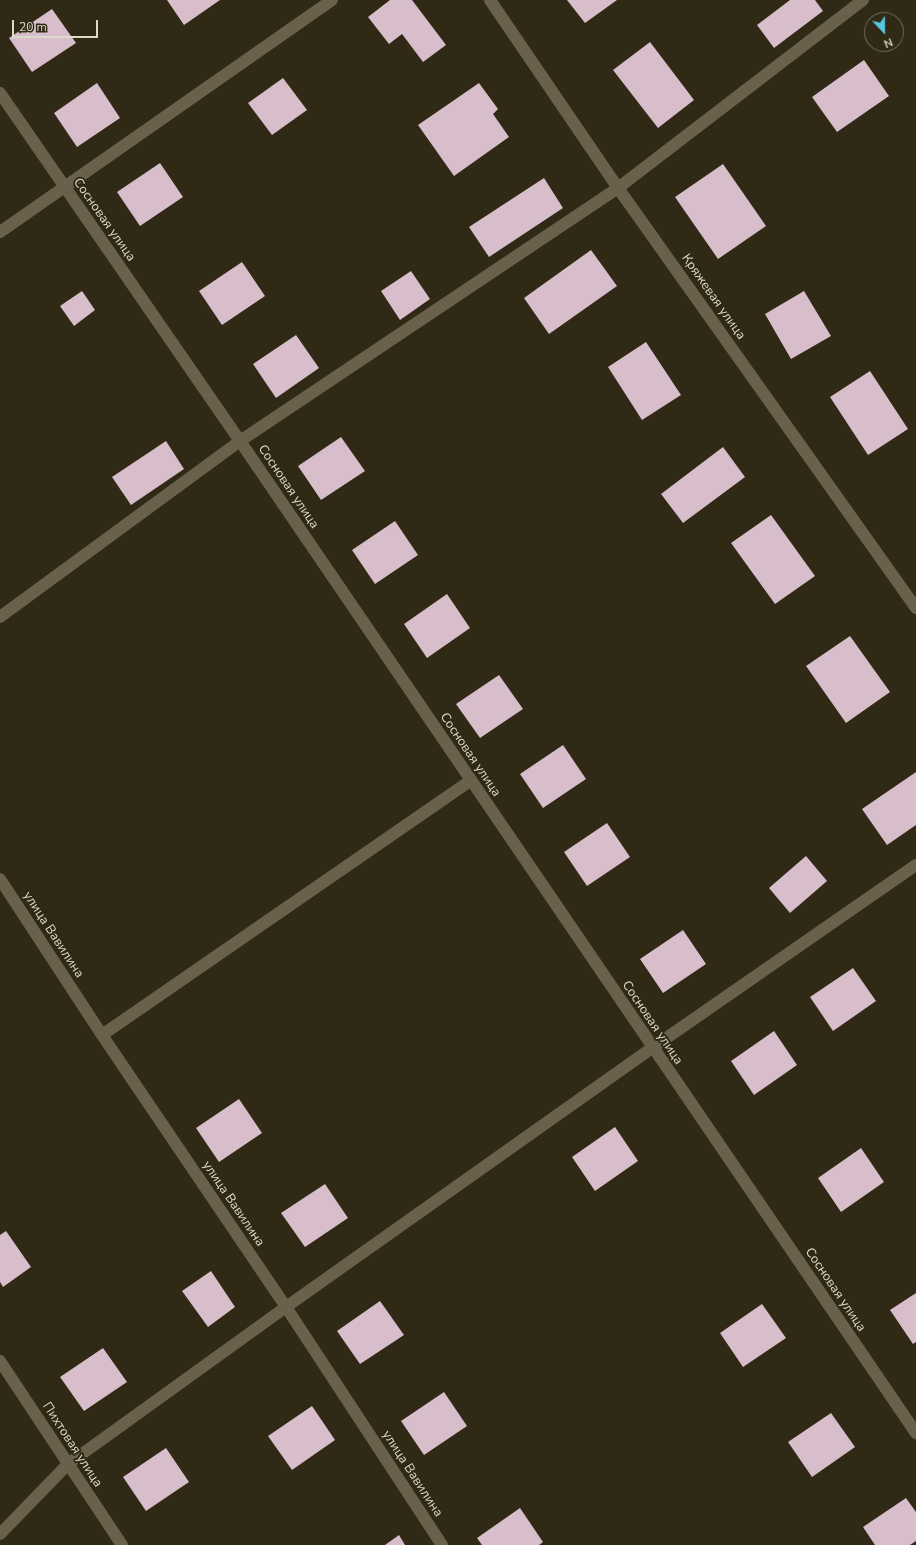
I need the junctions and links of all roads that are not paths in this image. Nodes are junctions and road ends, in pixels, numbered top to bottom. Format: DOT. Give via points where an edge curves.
graph roads {
  1 [pos="332,0"];
  2 [pos="490,0"];
  3 [pos="863,0"];
  4 [pos="0,93"];
  5 [pos="64,187"];
  6 [pos="618,188"];
  7 [pos="0,232"];
  8 [pos="240,441"];
  9 [pos="916,608"];
  10 [pos="0,617"];
  11 [pos="470,781"];
  12 [pos="916,864"];
  13 [pos="0,879"];
  14 [pos="102,1034"];
  15 [pos="652,1048"];
  16 [pos="286,1307"];
  17 [pos="0,1361"];
  18 [pos="916,1433"];
  19 [pos="68,1464"];
  20 [pos="0,1534"];
  21 [pos="122,1545"];
  22 [pos="442,1545"];
  1 -- 5 [label="street"];
  2 -- 6 [label="street, Кряжевая улица"];
  3 -- 6 [label="street"];
  4 -- 5 [label="street, Сосновая улица"];
  5 -- 7 [label="street"];
  5 -- 8 [label="street, Сосновая улица"];
  6 -- 8 [label="street"];
  6 -- 9 [label="street, Кряжевая улица"];
  8 -- 10 [label="street"];
  8 -- 11 [label="street, Сосновая улица"];
  11 -- 14 [label="street"];
  11 -- 15 [label="street, Сосновая улица"];
  12 -- 15 [label="street"];
  13 -- 14 [label="street, улица Вавилина"];
  14 -- 16 [label="street, улица Вавилина"];
  15 -- 16 [label="street"];
  15 -- 18 [label="street, Сосновая улица"];
  16 -- 19 [label="street"];
  16 -- 22 [label="street, улица Вавилина"];
  17 -- 19 [label="street, Пихтовая улица"];
  19 -- 20 [label="street"];
  19 -- 21 [label="street, Пихтовая улица"];
}
